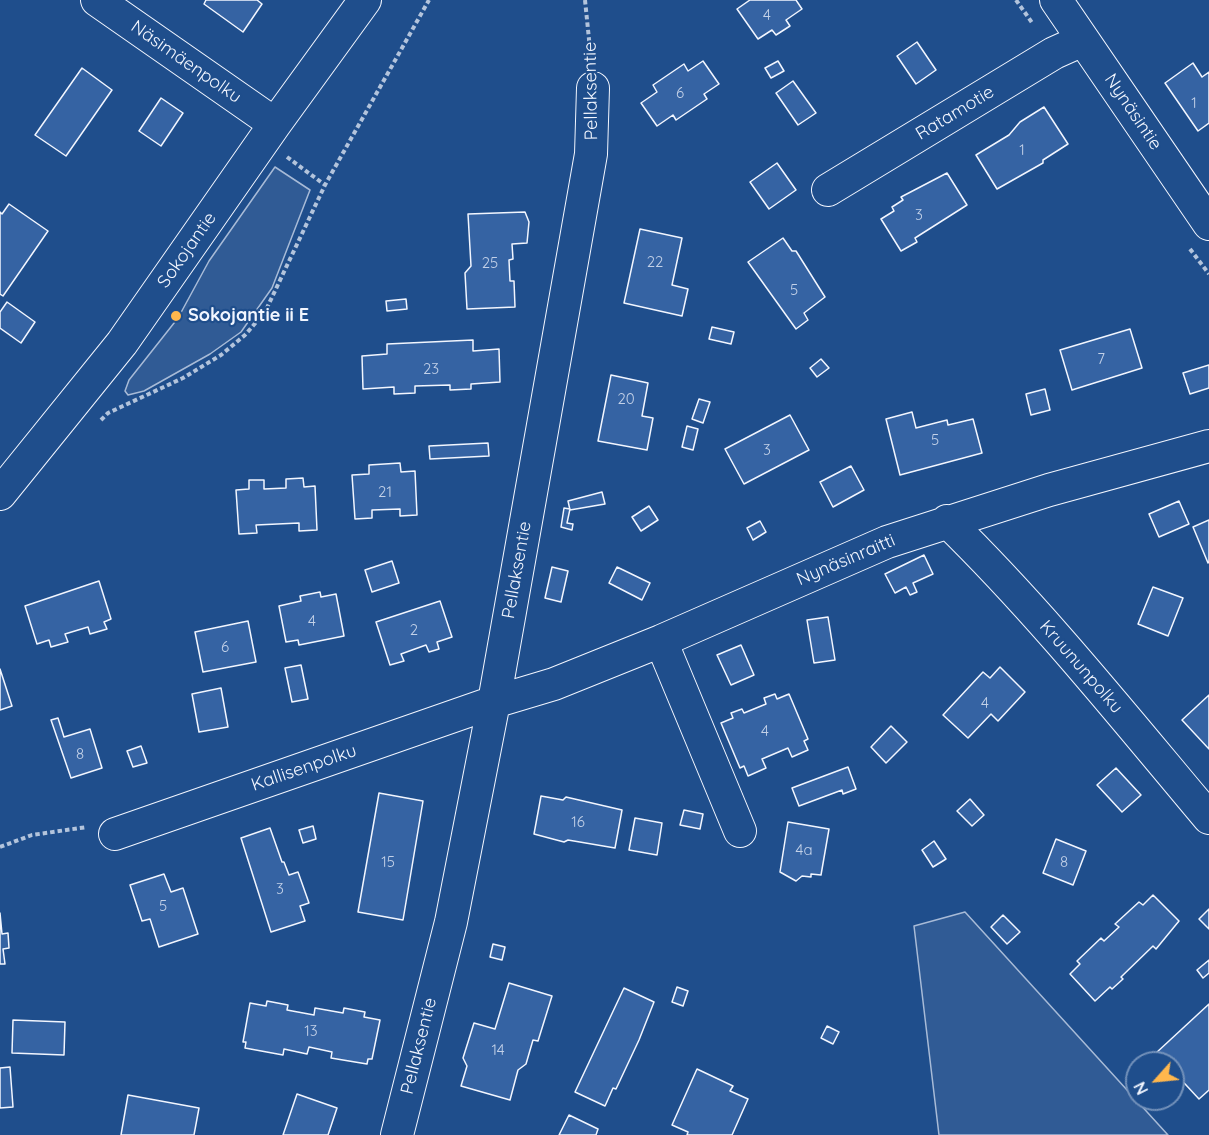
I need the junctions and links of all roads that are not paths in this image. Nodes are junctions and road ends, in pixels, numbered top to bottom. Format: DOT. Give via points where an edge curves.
graph roads {
  1 [pos="97,0"];
  2 [pos="365,0"];
  3 [pos="1056,0"];
  4 [pos="1083,40"];
  5 [pos="593,88"];
  6 [pos="269,132"];
  7 [pos="1199,189"];
  8 [pos="828,190"];
  9 [pos="1209,224"];
  10 [pos="1209,446"];
  11 [pos="0,494"];
  12 [pos="947,521"];
  13 [pos="661,641"];
  14 [pos="494,702"];
  15 [pos="1209,818"];
  16 [pos="740,831"];
  17 [pos="115,834"];
  18 [pos="399,1134"];
  1 -- 6 [label="street, Näsimäenpolku"];
  2 -- 6 [label="street, Sokojantie"];
  3 -- 4 [label="street, Nynäsintie"];
  4 -- 7 [label="street, Nynäsintie"];
  4 -- 8 [label="street, Ratamotie" via="1054,53"];
  5 -- 14 [label="street, Pellaksentie" via="591,154"];
  6 -- 11 [label="street, Sokojantie" via="122,344"];
  7 -- 9 [label="street, Nynäsintie"];
  10 -- 12 [label="street, Nynäsinraitti"];
  12 -- 13 [label="street, Nynäsinraitti" via="887,542"];
  12 -- 15 [label="street, Kruununpolku" via="1092,678"];
  13 -- 14 [label="street, Nynäsinraitti" via="554,684"];
  13 -- 16 [label="street"];
  14 -- 17 [label="street, Kallisenpolku"];
  14 -- 18 [label="street, Pellaksentie" via="451,922"];
}
